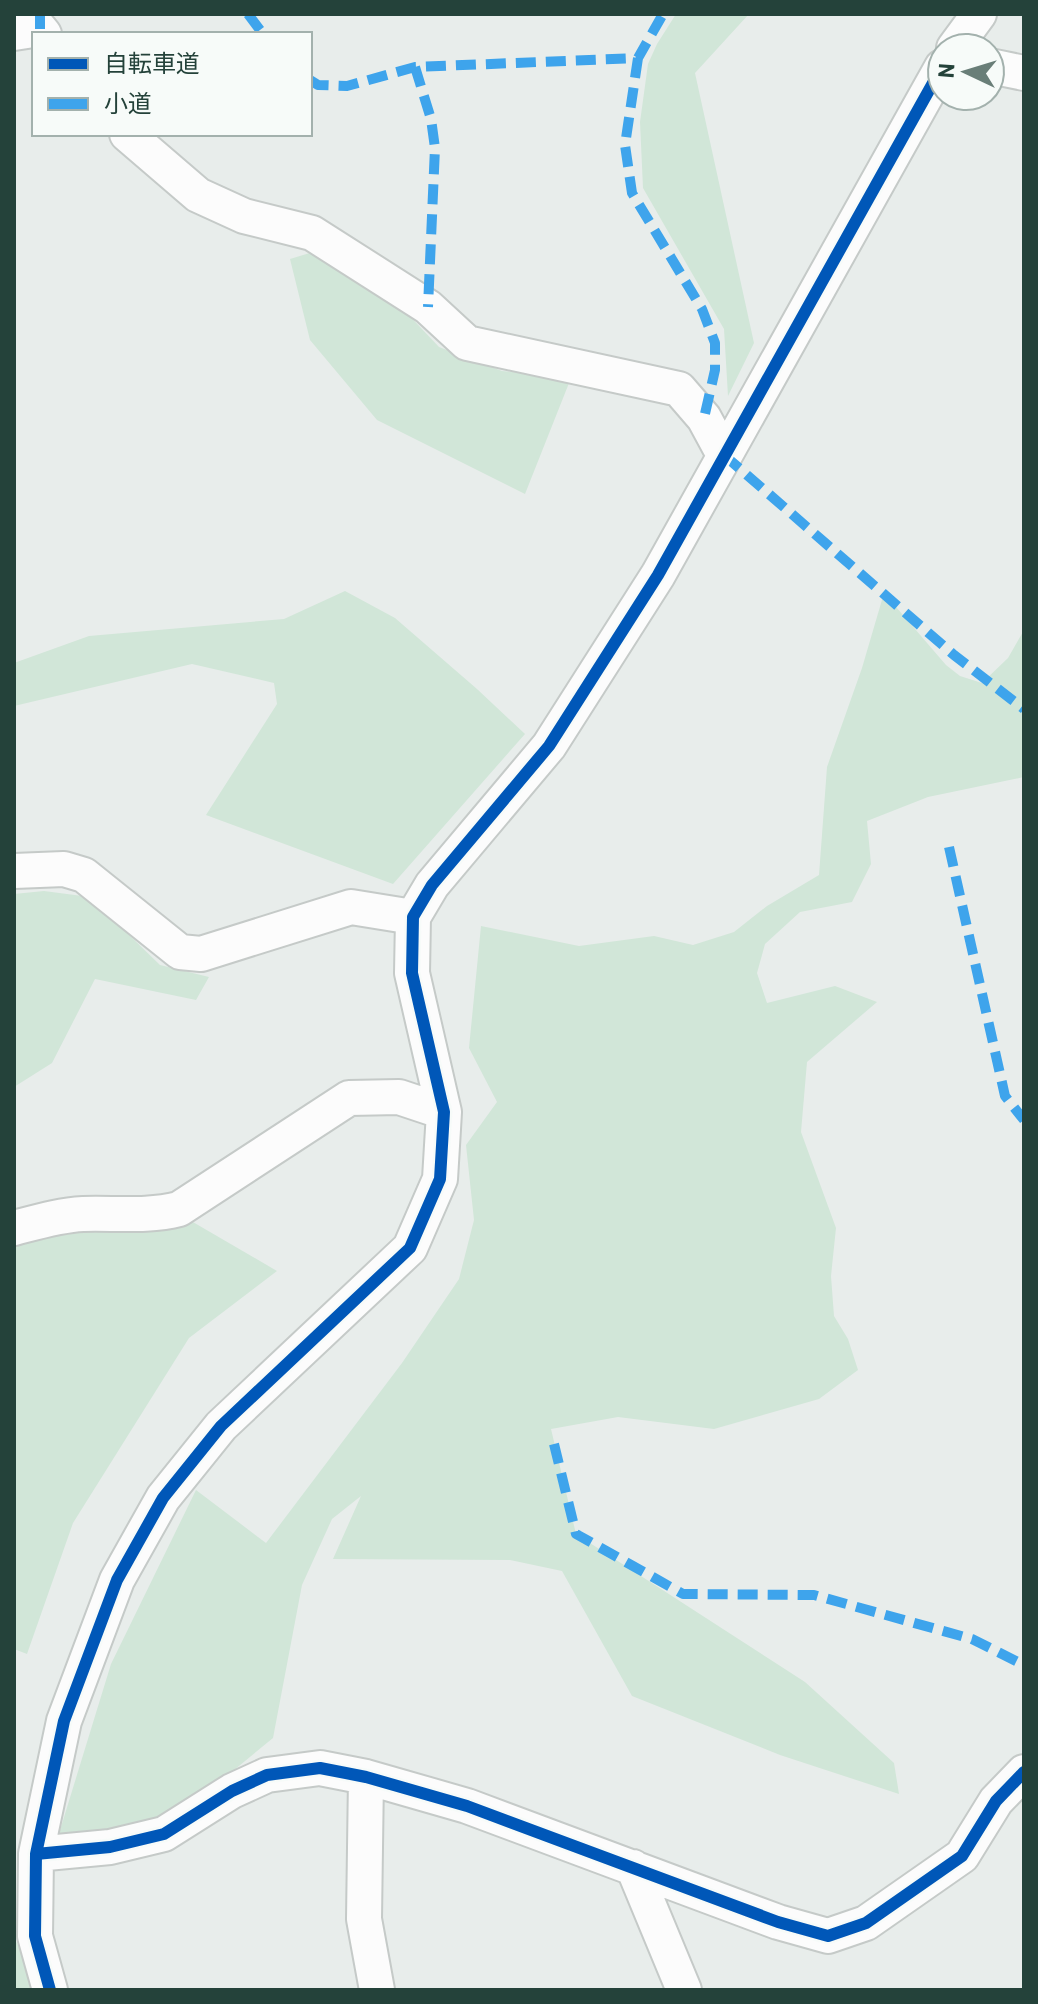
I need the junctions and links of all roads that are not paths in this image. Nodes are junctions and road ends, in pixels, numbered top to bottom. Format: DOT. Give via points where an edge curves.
graph roads {
  1 [pos="979,14"];
  2 [pos="42,32"];
  3 [pos="966,32"];
  4 [pos="14,33"];
  5 [pos="926,95"];
  6 [pos="129,136"];
  7 [pos="724,455"];
  8 [pos="14,871"];
  9 [pos="413,917"];
  10 [pos="444,1112"];
  11 [pos="14,1228"];
  12 [pos="1024,1772"];
  13 [pos="366,1777"];
  14 [pos="36,1854"];
  15 [pos="633,1867"];
  16 [pos="50,1990"];
  17 [pos="377,1990"];
  18 [pos="684,1990"];
  1 -- 3 [label="street"];
  2 -- 4 [label="street"];
  5 -- 7 [label="street"];
  6 -- 7 [label="street" via="198,195 244,216 312,233 428,307 467,343 679,389 704,418"];
  7 -- 9 [label="street" via="658,575 549,746 432,885"];
  8 -- 9 [label="street" via="64,869 84,875 180,952 201,954 351,907"];
  9 -- 10 [label="street" via="412,973"];
  10 -- 11 [label="street" via="399,1097 349,1098 179,1209 53,1217"];
  10 -- 14 [label="street" via="440,1179 410,1248 221,1426 163,1498 117,1580 64,1721"];
  12 -- 15 [label="street" via="996,1801 962,1856 866,1923 828,1936"];
  13 -- 14 [label="street" via="320,1768 267,1775 164,1834 110,1847"];
  13 -- 15 [label="street" via="467,1806"];
  13 -- 17 [label="street" via="364,1919"];
  14 -- 16 [label="street" via="35,1936"];
  15 -- 18 [label="street"];
}
